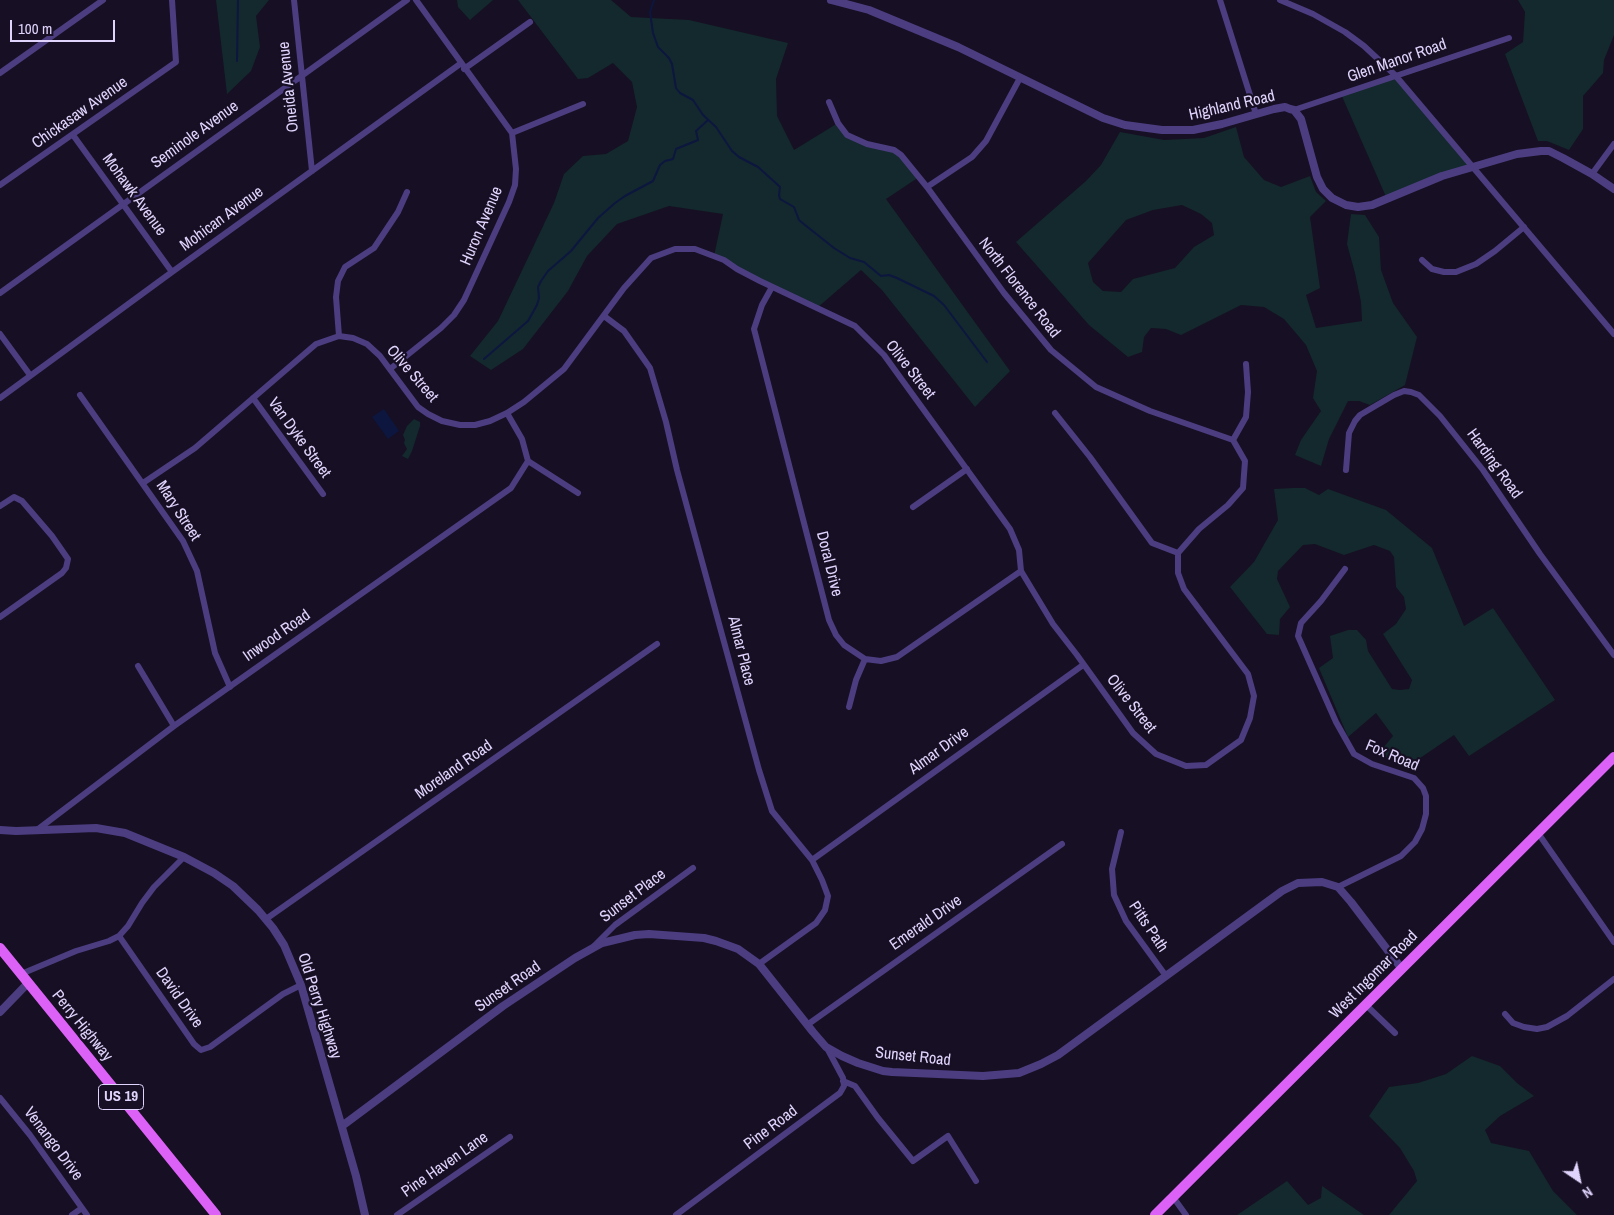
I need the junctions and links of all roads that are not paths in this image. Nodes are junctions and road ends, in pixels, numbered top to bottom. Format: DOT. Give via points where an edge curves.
graph roads {
  1 [pos="103,0"];
  2 [pos="172,0"];
  3 [pos="294,0"];
  4 [pos="407,0"];
  5 [pos="416,0"];
  6 [pos="830,0"];
  7 [pos="1220,0"];
  8 [pos="1280,0"];
  9 [pos="530,22"];
  10 [pos="1509,38"];
  11 [pos="462,66"];
  12 [pos="0,72"];
  13 [pos="301,75"];
  14 [pos="1395,75"];
  15 [pos="1020,78"];
  16 [pos="828,102"];
  17 [pos="583,104"];
  18 [pos="1294,110"];
  19 [pos="1256,114"];
  20 [pos="512,133"];
  21 [pos="73,135"];
  22 [pos="1614,144"];
  23 [pos="1473,167"];
  24 [pos="312,171"];
  25 [pos="1592,174"];
  26 [pos="0,186"];
  27 [pos="927,187"];
  28 [pos="1614,189"];
  29 [pos="407,192"];
  30 [pos="123,204"];
  31 [pos="1524,227"];
  32 [pos="1422,260"];
  33 [pos="172,272"];
  34 [pos="772,287"];
  35 [pos="0,293"];
  36 [pos="604,316"];
  37 [pos="0,334"];
  38 [pos="1614,334"];
  39 [pos="338,336"];
  40 [pos="1246,364"];
  41 [pos="390,369"];
  42 [pos="30,375"];
  43 [pos="80,395"];
  44 [pos="0,398"];
  45 [pos="253,398"];
  46 [pos="507,413"];
  47 [pos="1055,413"];
  48 [pos="1233,440"];
  49 [pos="528,461"];
  50 [pos="966,469"];
  51 [pos="1346,470"];
  52 [pos="144,483"];
  53 [pos="578,493"];
  54 [pos="323,494"];
  55 [pos="0,506"];
  56 [pos="913,507"];
  57 [pos="1178,553"];
  58 [pos="1345,569"];
  59 [pos="1021,571"];
  60 [pos="0,616"];
  61 [pos="657,644"];
  62 [pos="1614,655"];
  63 [pos="864,659"];
  64 [pos="1083,665"];
  65 [pos="138,666"];
  66 [pos="230,687"];
  67 [pos="849,707"];
  68 [pos="174,726"];
  69 [pos="1614,757"];
  70 [pos="0,830"];
  71 [pos="37,830"];
  72 [pos="1122,832"];
  73 [pos="1538,833"];
  74 [pos="1062,844"];
  75 [pos="184,857"];
  76 [pos="812,860"];
  77 [pos="693,868"];
  78 [pos="1338,887"];
  79 [pos="266,919"];
  80 [pos="119,936"];
  81 [pos="1614,942"];
  82 [pos="593,947"];
  83 [pos="0,948"];
  84 [pos="759,964"];
  85 [pos="1402,969"];
  86 [pos="21,974"];
  87 [pos="1166,976"];
  88 [pos="1614,979"];
  89 [pos="28,983"];
  90 [pos="302,985"];
  91 [pos="1366,1004"];
  92 [pos="0,1012"];
  93 [pos="1505,1014"];
  94 [pos="807,1025"];
  95 [pos="1395,1033"];
  96 [pos="826,1047"];
  97 [pos="844,1081"];
  98 [pos="0,1098"];
  99 [pos="342,1126"];
  100 [pos="510,1137"];
  101 [pos="976,1180"];
  102 [pos="1173,1197"];
  103 [pos="82,1208"];
  104 [pos="72,1215"];
  105 [pos="87,1215"];
  106 [pos="216,1215"];
  107 [pos="365,1215"];
  108 [pos="397,1215"];
  109 [pos="676,1215"];
  110 [pos="1155,1215"];
  111 [pos="1186,1215"];
  1 -- 12 [label="street"];
  2 -- 21 [label="street, Chickasaw Avenue" via="176,62"];
  3 -- 13 [label="street, Oneida Avenue"];
  4 -- 13 [label="street, Seminole Avenue"];
  5 -- 11 [label="street"];
  6 -- 15 [label="street, Highland Road" via="878,14 958,47"];
  7 -- 19 [label="street"];
  8 -- 14 [label="street" via="1345,32"];
  9 -- 11 [label="street, Mohican Avenue"];
  10 -- 14 [label="street, Glen Manor Road"];
  11 -- 20 [label="street"];
  11 -- 24 [label="street, Mohican Avenue"];
  13 -- 24 [label="street, Oneida Avenue"];
  13 -- 30 [label="street, Seminole Avenue"];
  14 -- 18 [label="street, Glen Manor Road"];
  14 -- 23 [label="street"];
  15 -- 19 [label="street, Highland Road" via="1102,118 1134,127 1193,130"];
  15 -- 27 [label="street" via="986,141 972,157"];
  16 -- 27 [label="street, North Florence Road" via="848,135 867,144 894,150"];
  17 -- 20 [label="street"];
  18 -- 19 [label="street, Highland Road" via="1280,108"];
  18 -- 23 [label="street, Highland Road" via="1304,126 1320,183 1331,197 1346,205 1372,205 1430,180"];
  20 -- 41 [label="street, Huron Avenue" via="515,184 464,300 442,328"];
  21 -- 26 [label="street, Chickasaw Avenue"];
  21 -- 30 [label="street, Mohawk Avenue"];
  22 -- 25 [label="street"];
  23 -- 25 [label="street, Highland Road" via="1541,150"];
  23 -- 31 [label="street"];
  24 -- 33 [label="street, Mohican Avenue"];
  25 -- 28 [label="street, Highland Road"];
  27 -- 48 [label="street, North Florence Road" via="1004,293 1051,350 1096,386 1150,411"];
  29 -- 39 [label="street" via="374,248 345,267 341,274 336,297"];
  30 -- 33 [label="street, Mohawk Avenue"];
  30 -- 35 [label="street, Seminole Avenue"];
  31 -- 32 [label="street" via="1476,264 1456,272 1432,269"];
  31 -- 38 [label="street"];
  33 -- 42 [label="street, Mohican Avenue"];
  34 -- 36 [label="street, Olive Street" via="724,260 695,249 675,249 651,258"];
  34 -- 50 [label="street, Olive Street" via="855,326 884,355"];
  34 -- 63 [label="street, Doral Drive" via="754,328 830,620 844,646"];
  36 -- 46 [label="street, Olive Street" via="564,368"];
  36 -- 76 [label="street, Almar Place" via="624,331 650,368 772,811"];
  37 -- 42 [label="street"];
  39 -- 41 [label="street, Olive Street" via="366,344"];
  39 -- 45 [label="street" via="316,344"];
  40 -- 48 [label="street" via="1246,417"];
  41 -- 46 [label="street, Olive Street" via="418,406 442,421 475,425"];
  42 -- 44 [label="street, Mohican Avenue"];
  43 -- 52 [label="street, Mary Street"];
  45 -- 52 [label="street" via="195,448"];
  45 -- 54 [label="street, Van Dyke Street"];
  46 -- 49 [label="street" via="522,439"];
  47 -- 57 [label="street" via="1152,543"];
  48 -- 57 [label="street" via="1244,461 1243,488 1198,529"];
  49 -- 53 [label="street"];
  49 -- 66 [label="street, Inwood Road" via="511,488"];
  50 -- 56 [label="street"];
  50 -- 59 [label="street, Olive Street" via="1010,530 1019,550"];
  51 -- 62 [label="street, Harding Road" via="1348,433 1360,415 1394,395 1411,392 1419,395 1483,470"];
  52 -- 66 [label="street, Mary Street" via="183,541 197,571 216,653"];
  55 -- 60 [label="street" via="11,498 22,501 68,560 62,572"];
  57 -- 64 [label="street, Olive Street" via="1178,573 1184,589 1248,674 1254,696 1250,718 1240,740 1206,765 1186,766 1156,754 1133,733"];
  58 -- 78 [label="street, Fox Road" via="1301,623 1298,636 1336,722 1354,754 1372,764 1414,778 1424,788 1426,814 1415,842 1401,856"];
  59 -- 63 [label="street" via="897,657 881,661"];
  59 -- 64 [label="street, Olive Street"];
  61 -- 79 [label="street, Moreland Road"];
  63 -- 67 [label="street"];
  64 -- 76 [label="street, Almar Drive"];
  65 -- 68 [label="street"];
  66 -- 68 [label="street, Inwood Road"];
  68 -- 71 [label="street, Inwood Road"];
  69 -- 73 [label="main road, West Ingomar Road"];
  70 -- 71 [label="street, Old Perry Highway"];
  71 -- 75 [label="street, Old Perry Highway" via="115,830"];
  72 -- 87 [label="street, Pitts Path" via="1112,869 1114,895 1126,921"];
  73 -- 81 [label="street"];
  73 -- 85 [label="main road, West Ingomar Road"];
  74 -- 94 [label="street, Emerald Drive"];
  75 -- 79 [label="street, Old Perry Highway" via="229,883"];
  75 -- 80 [label="street" via="154,887"];
  76 -- 84 [label="street, Almar Place" via="828,896 825,910 816,923"];
  77 -- 82 [label="street, Sunset Place" via="616,925"];
  78 -- 85 [label="street"];
  78 -- 87 [label="street, Sunset Road" via="1322,882 1290,886"];
  79 -- 90 [label="street, Old Perry Highway" via="284,945"];
  80 -- 86 [label="street"];
  80 -- 90 [label="street, David Drive" via="201,1050 210,1047 283,994"];
  82 -- 84 [label="street, Sunset Road" via="635,935 689,936 728,945"];
  82 -- 99 [label="street, Sunset Road" via="504,1006"];
  83 -- 86 [label="main road, Perry Highway / US 19"];
  84 -- 94 [label="street, Sunset Road"];
  85 -- 91 [label="main road, West Ingomar Road"];
  86 -- 89 [label="main road, Perry Highway / US 19"];
  87 -- 96 [label="street, Sunset Road" via="1058,1055 1019,1073 983,1076 883,1071 850,1060"];
  88 -- 93 [label="street" via="1567,1016 1547,1027 1524,1027"];
  89 -- 92 [label="street"];
  89 -- 106 [label="main road, Perry Highway / US 19"];
  90 -- 99 [label="street, Old Perry Highway"];
  91 -- 95 [label="street"];
  91 -- 102 [label="main road, West Ingomar Road"];
  94 -- 96 [label="street, Sunset Road"];
  96 -- 97 [label="street"];
  97 -- 101 [label="street" via="855,1086 913,1161 948,1136"];
  97 -- 109 [label="street, Pine Road" via="836,1096"];
  98 -- 103 [label="street, Venango Drive"];
  99 -- 107 [label="street, Old Perry Highway"];
  100 -- 108 [label="street, Pine Haven Lane"];
  102 -- 110 [label="main road, West Ingomar Road"];
  102 -- 111 [label="street"];
  103 -- 104 [label="street"];
  103 -- 105 [label="street, Venango Drive"];
}
